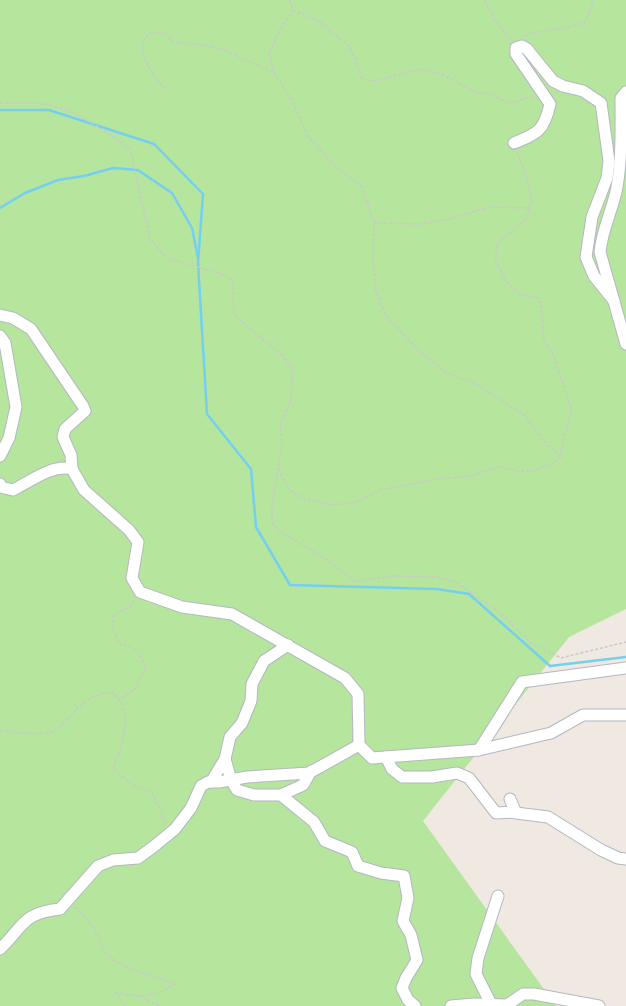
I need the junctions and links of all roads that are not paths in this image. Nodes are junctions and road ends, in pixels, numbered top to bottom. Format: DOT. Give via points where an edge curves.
graph roads {
  1 [pos="626,92"];
  2 [pos="514,143"];
  3 [pos="614,300"];
  4 [pos="0,315"];
  5 [pos="0,336"];
  6 [pos="626,344"];
  7 [pos="0,456"];
  8 [pos="72,469"];
  9 [pos="0,484"];
  10 [pos="288,646"];
  11 [pos="626,668"];
  12 [pos="626,715"];
  13 [pos="359,745"];
  14 [pos="479,750"];
  15 [pos="386,757"];
  16 [pos="225,759"];
  17 [pos="311,771"];
  18 [pos="231,780"];
  19 [pos="211,782"];
  20 [pos="281,795"];
  21 [pos="510,799"];
  22 [pos="516,812"];
  23 [pos="626,859"];
  24 [pos="498,896"];
  25 [pos="0,949"];
  26 [pos="491,1004"];
  27 [pos="415,1006"];
  28 [pos="451,1006"];
  29 [pos="599,1006"];
  1 -- 3 [label="street" via="621,98 620,171 617,189 601,236 600,252"];
  2 -- 3 [label="street" via="536,134 547,120 550,104 516,54 519,47 527,48 553,81 582,91 601,103 609,161 607,178 592,218 586,258 594,276"];
  3 -- 6 [label="street"];
  4 -- 8 [label="street" via="13,318 31,329 86,411 65,429 63,437 71,455"];
  5 -- 7 [label="street" via="5,343 16,407 9,438"];
  8 -- 9 [label="street" via="55,468 13,490 1,487"];
  8 -- 10 [label="street" via="84,490 129,530 138,542 132,578 140,592 182,607 232,614"];
  10 -- 13 [label="street" via="345,678 358,694"];
  10 -- 16 [label="street" via="264,661 252,684 251,701 242,724 230,737"];
  11 -- 14 [label="street" via="522,682"];
  12 -- 14 [label="street" via="583,715 551,733"];
  13 -- 15 [label="street" via="372,758"];
  13 -- 17 [label="street"];
  14 -- 15 [label="street"];
  15 -- 22 [label="street" via="392,768 402,777 432,777 457,773 469,778 496,813"];
  16 -- 18 [label="street"];
  16 -- 19 [label="street"];
  17 -- 18 [label="street" via="247,776"];
  17 -- 20 [label="street" via="303,785"];
  18 -- 19 [label="street"];
  18 -- 20 [label="street" via="237,790 254,795"];
  19 -- 25 [label="street" via="201,786 191,808 153,847 138,858 113,860 98,866 60,909 43,911 24,920"];
  20 -- 27 [label="street" via="314,822 325,841 352,852 358,866 404,876 408,898 403,921 411,935 417,960 402,988 408,1000"];
  21 -- 22 [label="street"];
  22 -- 23 [label="street" via="548,817 601,850"];
  24 -- 26 [label="street" via="478,958 476,974"];
  26 -- 28 [label="street"];
  26 -- 29 [label="street" via="507,1005 523,994 534,994"];
}
